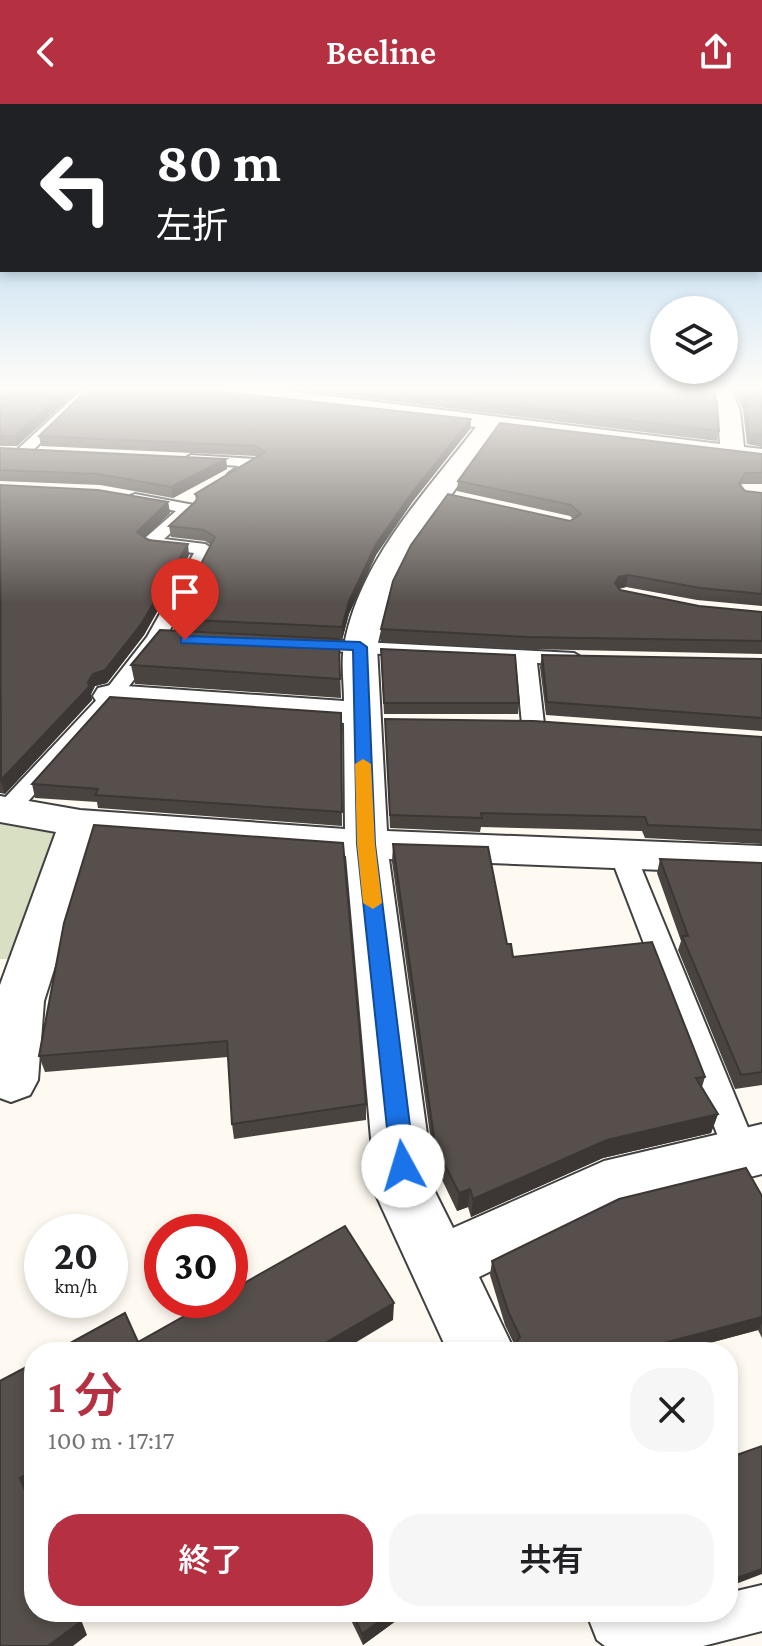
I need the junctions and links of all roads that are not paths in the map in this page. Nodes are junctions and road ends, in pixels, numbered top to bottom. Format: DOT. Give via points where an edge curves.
graph roads {
  1 [pos="202,460"];
  2 [pos="468,460"];
  3 [pos="115,496"];
  4 [pos="175,506"];
  5 [pos="282,644"];
  6 [pos="360,647"];
  7 [pos="526,658"];
  8 [pos="589,659"];
  9 [pos="111,696"];
  10 [pos="367,719"];
  11 [pos="533,724"];
  12 [pos="4,809"];
  13 [pos="80,823"];
  14 [pos="366,844"];
  15 [pos="623,855"];
  16 [pos="762,860"];
  17 [pos="11,1080"];
  18 [pos="752,1151"];
  19 [pos="439,1265"];
  20 [pos="477,1342"];
  21 [pos="762,1608"];
  22 [pos="738,1613"];
  23 [pos="701,1622"];
  24 [pos="644,1635"];
  1 -- 4 [label="lane" via="256,463"];
  2 -- 6 [label="street" via="445,497 394,554 375,592"];
  3 -- 4 [label="lane"];
  4 -- 9 [label="lane" via="188,508 150,543 205,549 164,640"];
  5 -- 6 [label="lane"];
  6 -- 7 [label="lane"];
  6 -- 10 [label="street"];
  7 -- 8 [label="lane"];
  7 -- 11 [label="lane"];
  9 -- 10 [label="street"];
  9 -- 12 [label="lane"];
  10 -- 14 [label="street"];
  12 -- 13 [label="street"];
  13 -- 14 [label="street"];
  13 -- 17 [label="street" via="19,1001"];
  14 -- 15 [label="street"];
  14 -- 19 [label="street" via="406,1195"];
  15 -- 16 [label="street"];
  15 -- 18 [label="lane"];
  18 -- 19 [label="street" via="604,1187"];
  19 -- 20 [label="street"];
  21 -- 22 [label="lane"];
  23 -- 24 [label="lane"];
}
